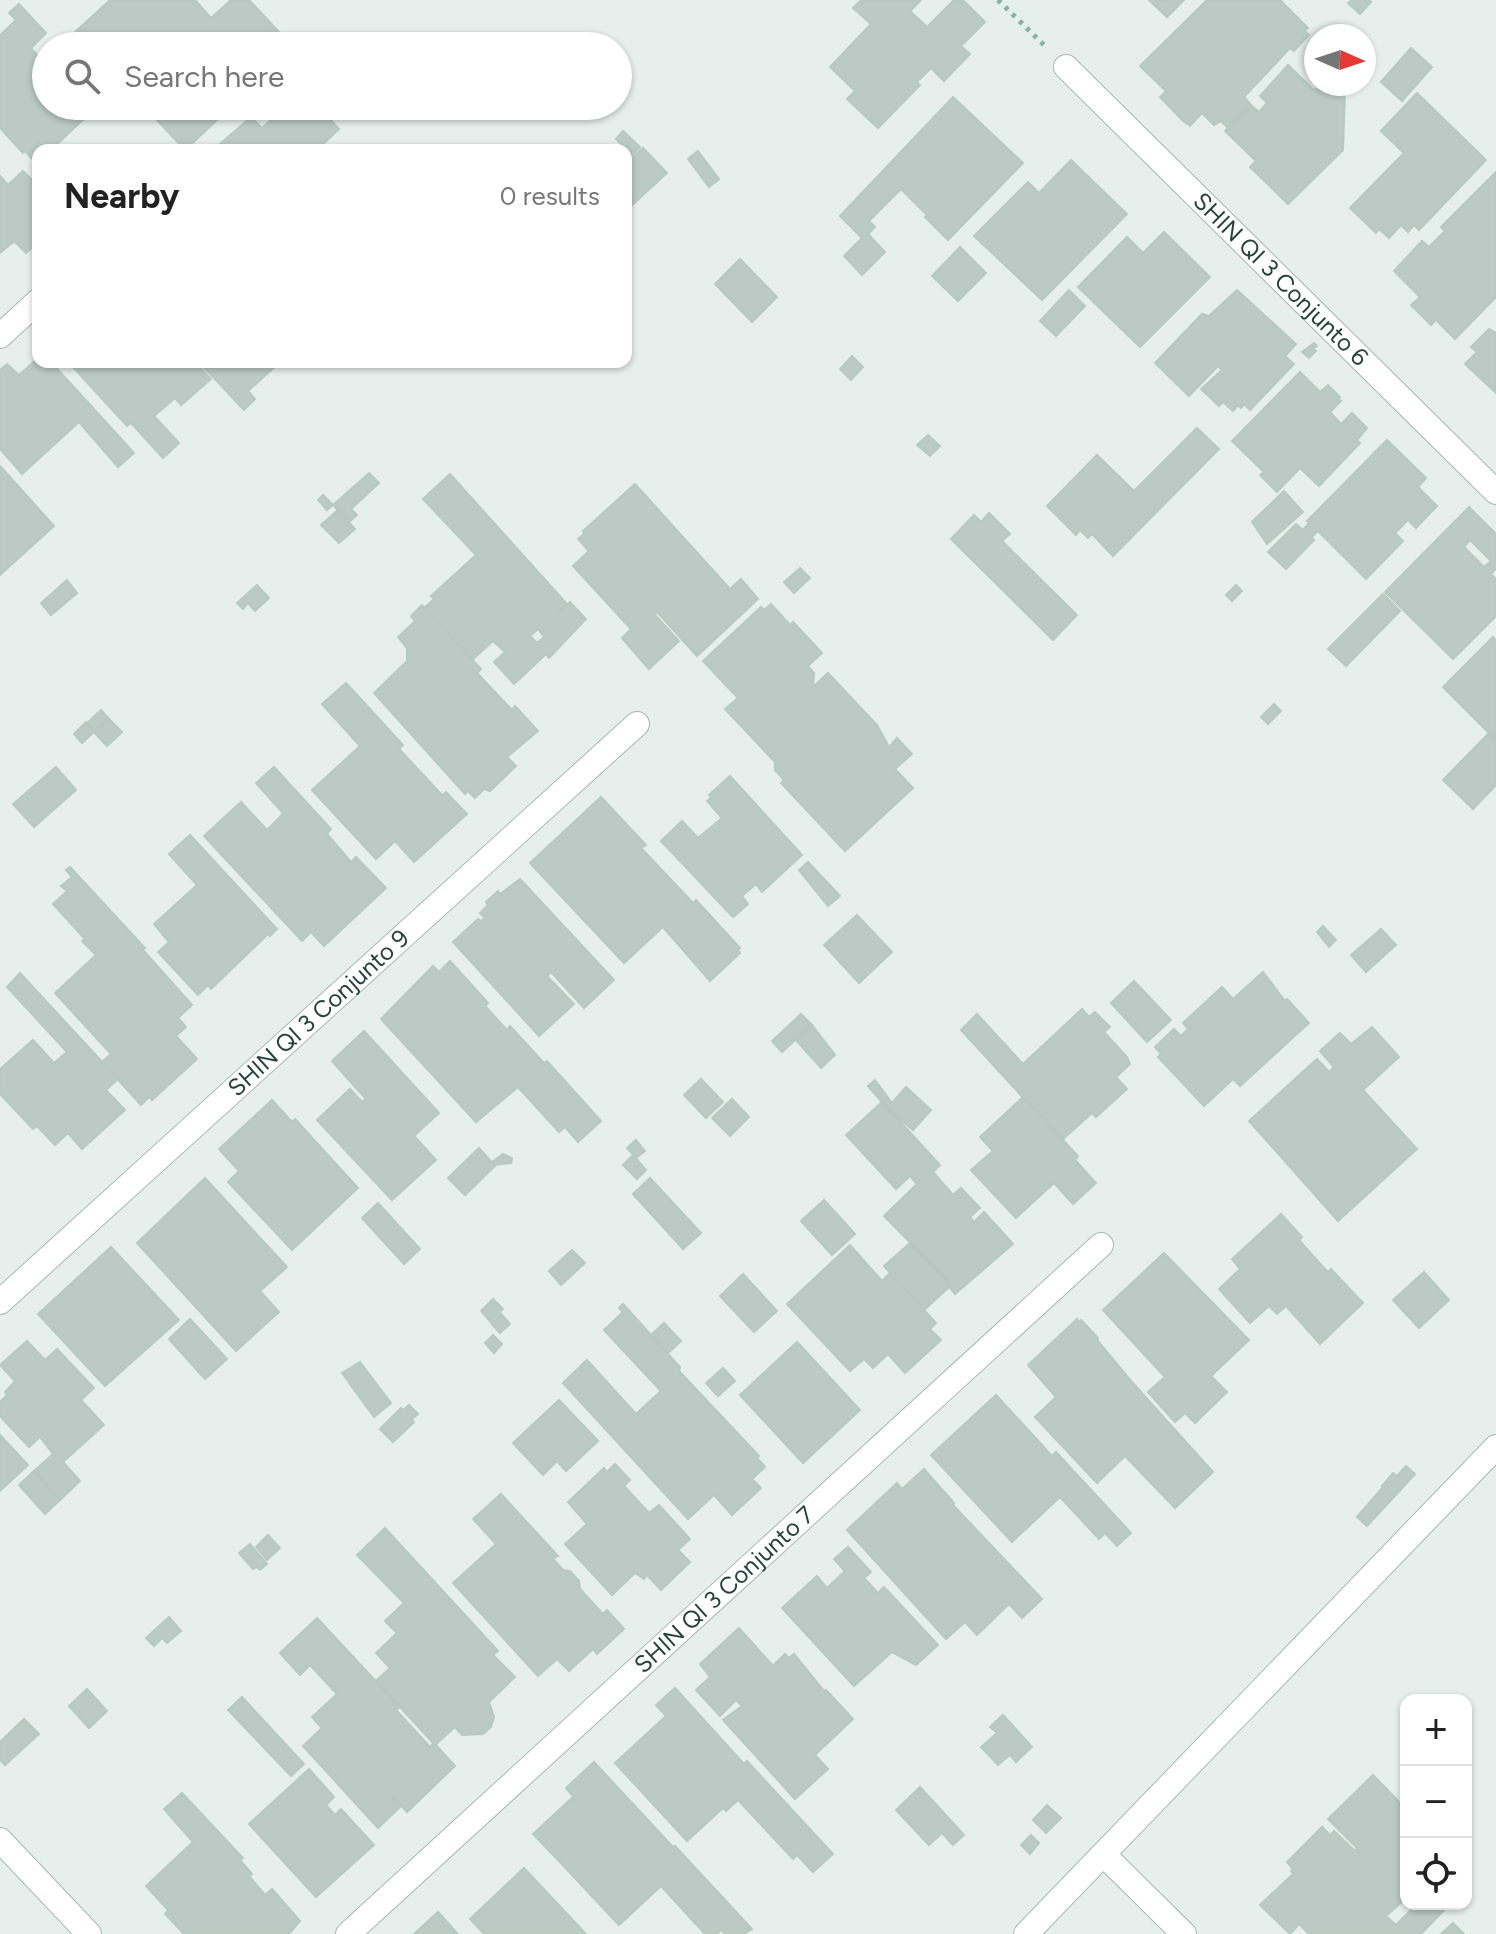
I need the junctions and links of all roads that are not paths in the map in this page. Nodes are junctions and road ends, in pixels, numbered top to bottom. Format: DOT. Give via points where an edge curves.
graph roads {
  1 [pos="1066,67"];
  2 [pos="32,307"];
  3 [pos="0,336"];
  4 [pos="1496,492"];
  5 [pos="637,724"];
  6 [pos="1101,1245"];
  7 [pos="0,1302"];
  8 [pos="1496,1447"];
  9 [pos="0,1840"];
  10 [pos="1104,1855"];
  11 [pos="89,1934"];
  12 [pos="348,1934"];
  13 [pos="1026,1934"];
  14 [pos="1184,1934"];
  1 -- 4 [label="street, SHIN QI 3 Conjunto 6"];
  2 -- 3 [label="street"];
  5 -- 7 [label="street, SHIN QI 3 Conjunto 9"];
  6 -- 12 [label="street, SHIN QI 3 Conjunto 7"];
  8 -- 10 [label="street"];
  9 -- 11 [label="street"];
  10 -- 13 [label="street"];
  10 -- 14 [label="street"];
}
